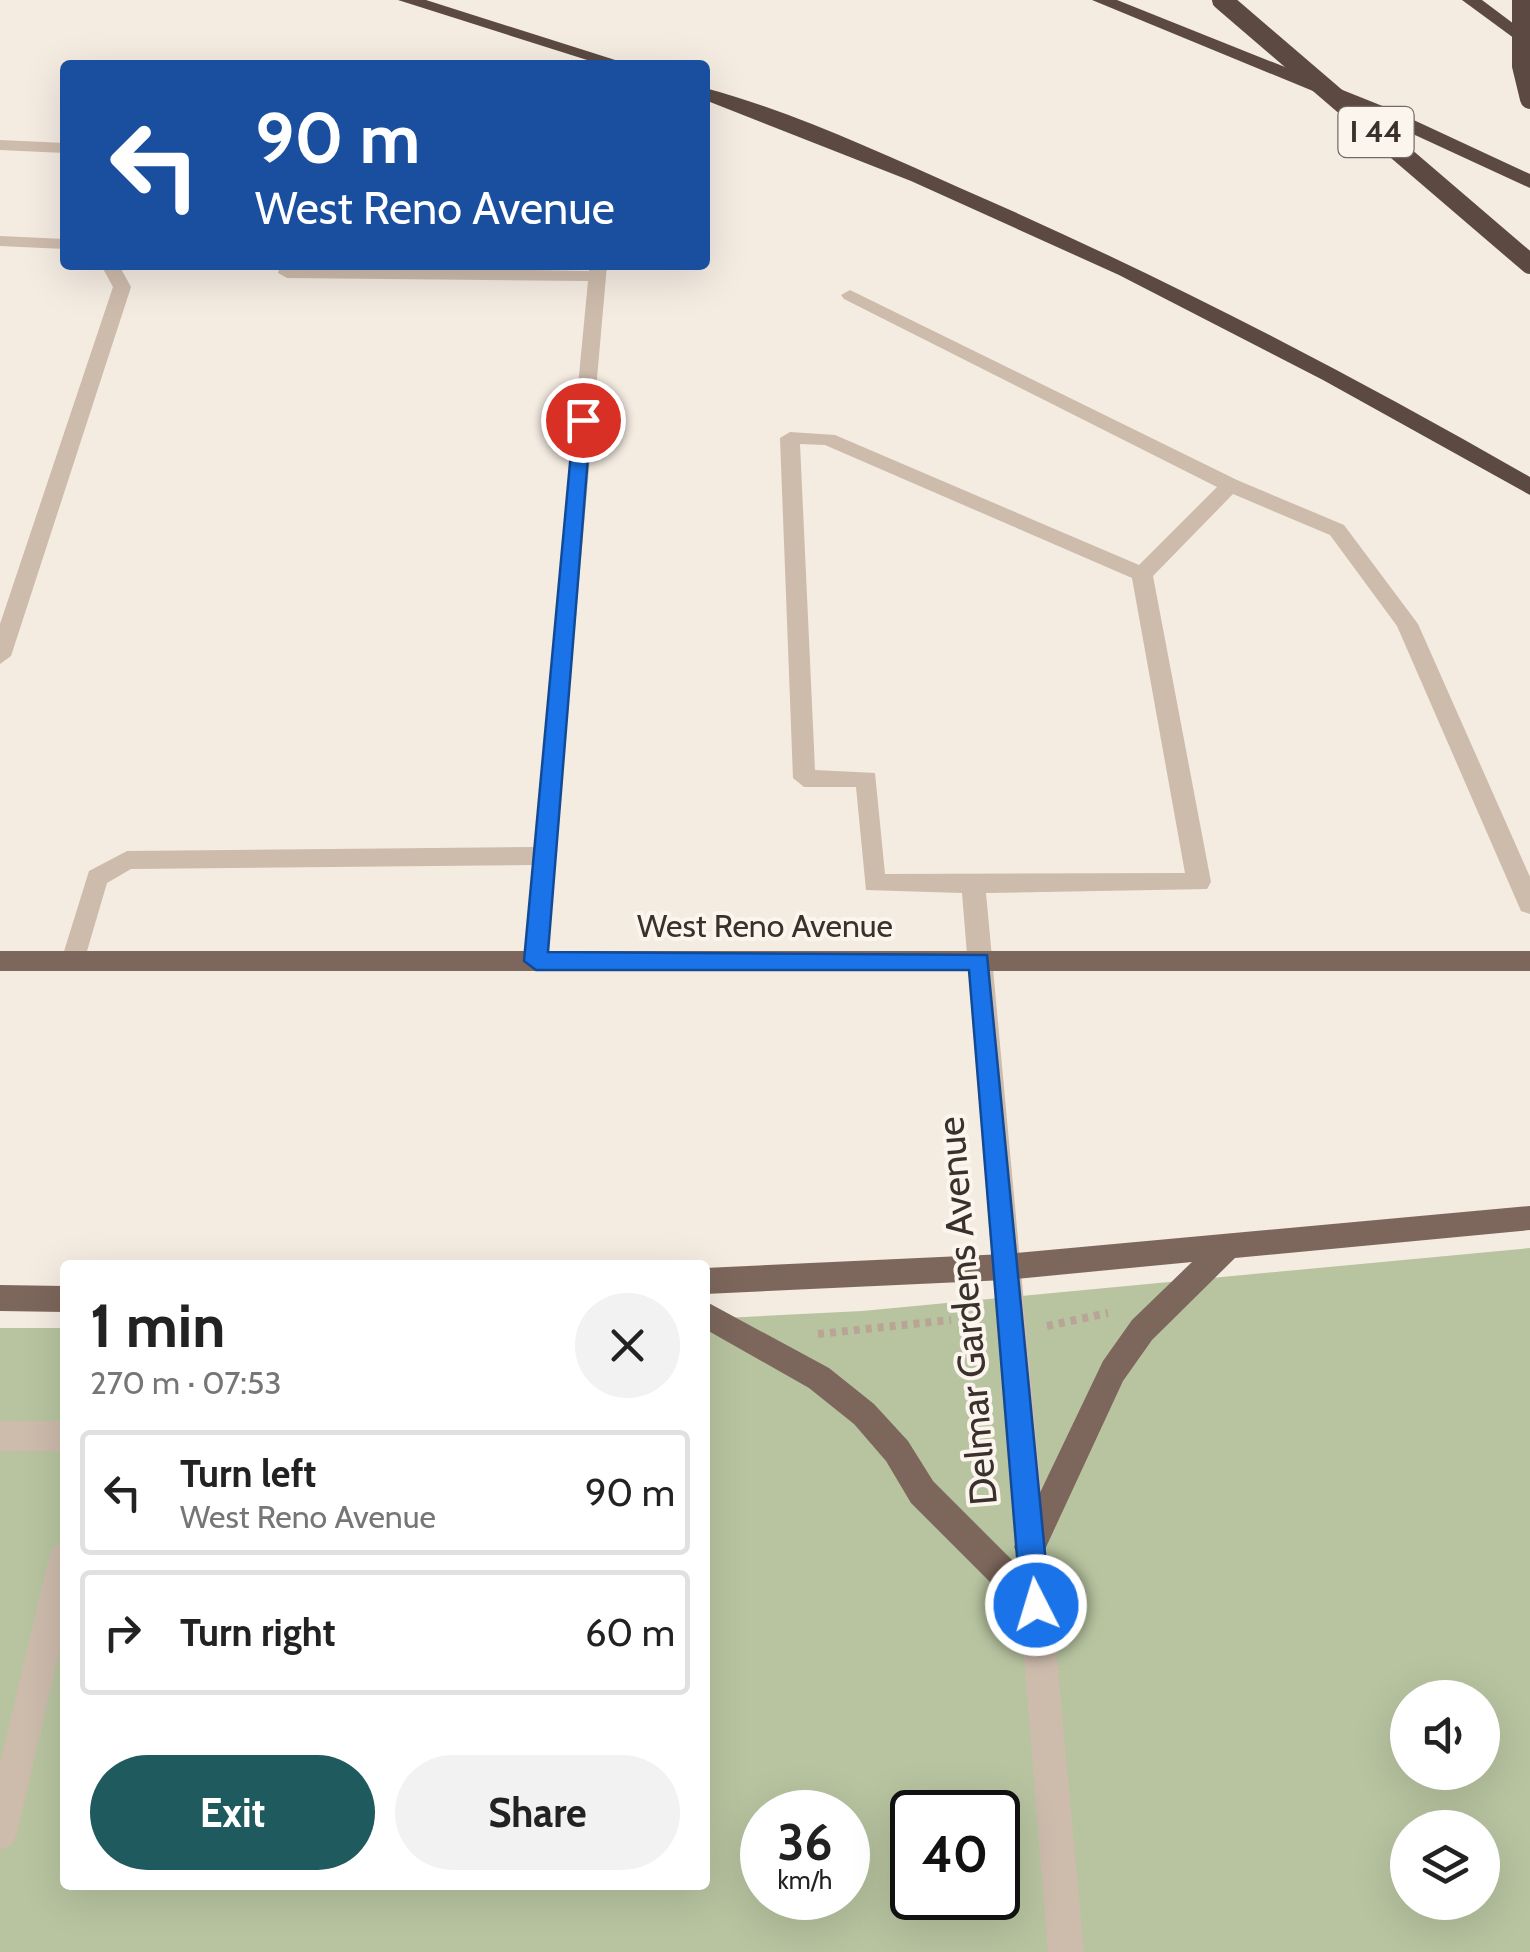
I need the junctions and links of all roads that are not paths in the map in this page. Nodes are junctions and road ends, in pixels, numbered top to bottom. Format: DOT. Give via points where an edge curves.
graph roads {
  1 [pos="408,0"];
  2 [pos="1101,0"];
  3 [pos="1222,0"];
  4 [pos="1471,0"];
  5 [pos="1522,0"];
  6 [pos="1530,44"];
  7 [pos="606,60"];
  8 [pos="710,96"];
  9 [pos="1530,100"];
  10 [pos="0,145"];
  11 [pos="60,148"];
  12 [pos="1530,182"];
  13 [pos="0,241"];
  14 [pos="60,244"];
  15 [pos="1530,264"];
  16 [pos="113,270"];
  17 [pos="288,270"];
  18 [pos="598,270"];
  19 [pos="850,295"];
  20 [pos="1230,485"];
  21 [pos="1530,487"];
  22 [pos="1142,574"];
  23 [pos="0,656"];
  24 [pos="545,856"];
  25 [pos="973,884"];
  26 [pos="1530,904"];
  27 [pos="1530,960"];
  28 [pos="0,961"];
  29 [pos="73,961"];
  30 [pos="536,961"];
  31 [pos="980,961"];
  32 [pos="1530,1218"];
  33 [pos="1228,1246"];
  34 [pos="1005,1266"];
  35 [pos="710,1281"];
  36 [pos="0,1298"];
  37 [pos="60,1298"];
  38 [pos="710,1317"];
  39 [pos="0,1436"];
  40 [pos="60,1436"];
  41 [pos="1030,1547"];
  42 [pos="60,1579"];
  43 [pos="1036,1605"];
  44 [pos="0,1833"];
  45 [pos="1066,1952"];
  1 -- 7 [label="highway"];
  2 -- 12 [label="highway" via="1228,48"];
  3 -- 15 [label="highway, I 44, bridge"];
  4 -- 6 [label="highway"];
  5 -- 9 [label="highway, bridge" via="1522,66"];
  8 -- 21 [label="highway" via="878,159 1079,248 1300,357"];
  10 -- 11 [label="street"];
  13 -- 14 [label="street"];
  16 -- 23 [label="street" via="122,287"];
  17 -- 18 [label="street"];
  18 -- 24 [label="street"];
  19 -- 20 [label="street"];
  20 -- 22 [label="street"];
  20 -- 26 [label="street" via="1337,530 1408,624"];
  22 -- 25 [label="street" via="1199,882"];
  22 -- 25 [label="street" via="828,439 790,438 804,778 866,779 874,883"];
  24 -- 29 [label="street" via="127,860 97,878"];
  24 -- 30 [label="street"];
  25 -- 31 [label="street, Delmar Gardens Avenue"];
  27 -- 31 [label="main road, West Reno Avenue"];
  28 -- 29 [label="main road, West Reno Avenue"];
  29 -- 30 [label="main road, West Reno Avenue"];
  30 -- 31 [label="main road, West Reno Avenue"];
  31 -- 34 [label="street, Delmar Gardens Avenue"];
  32 -- 33 [label="main road"];
  33 -- 34 [label="main road"];
  33 -- 41 [label="main road" via="1142,1330 1113,1371"];
  34 -- 35 [label="main road"];
  34 -- 41 [label="street, Delmar Gardens Avenue"];
  36 -- 37 [label="main road"];
  38 -- 43 [label="main road" via="819,1378 864,1414 922,1492"];
  39 -- 40 [label="street"];
  41 -- 43 [label="street, Delmar Gardens Avenue"];
  42 -- 44 [label="street"];
  43 -- 45 [label="street, Delmar Gardens Avenue"];
}
